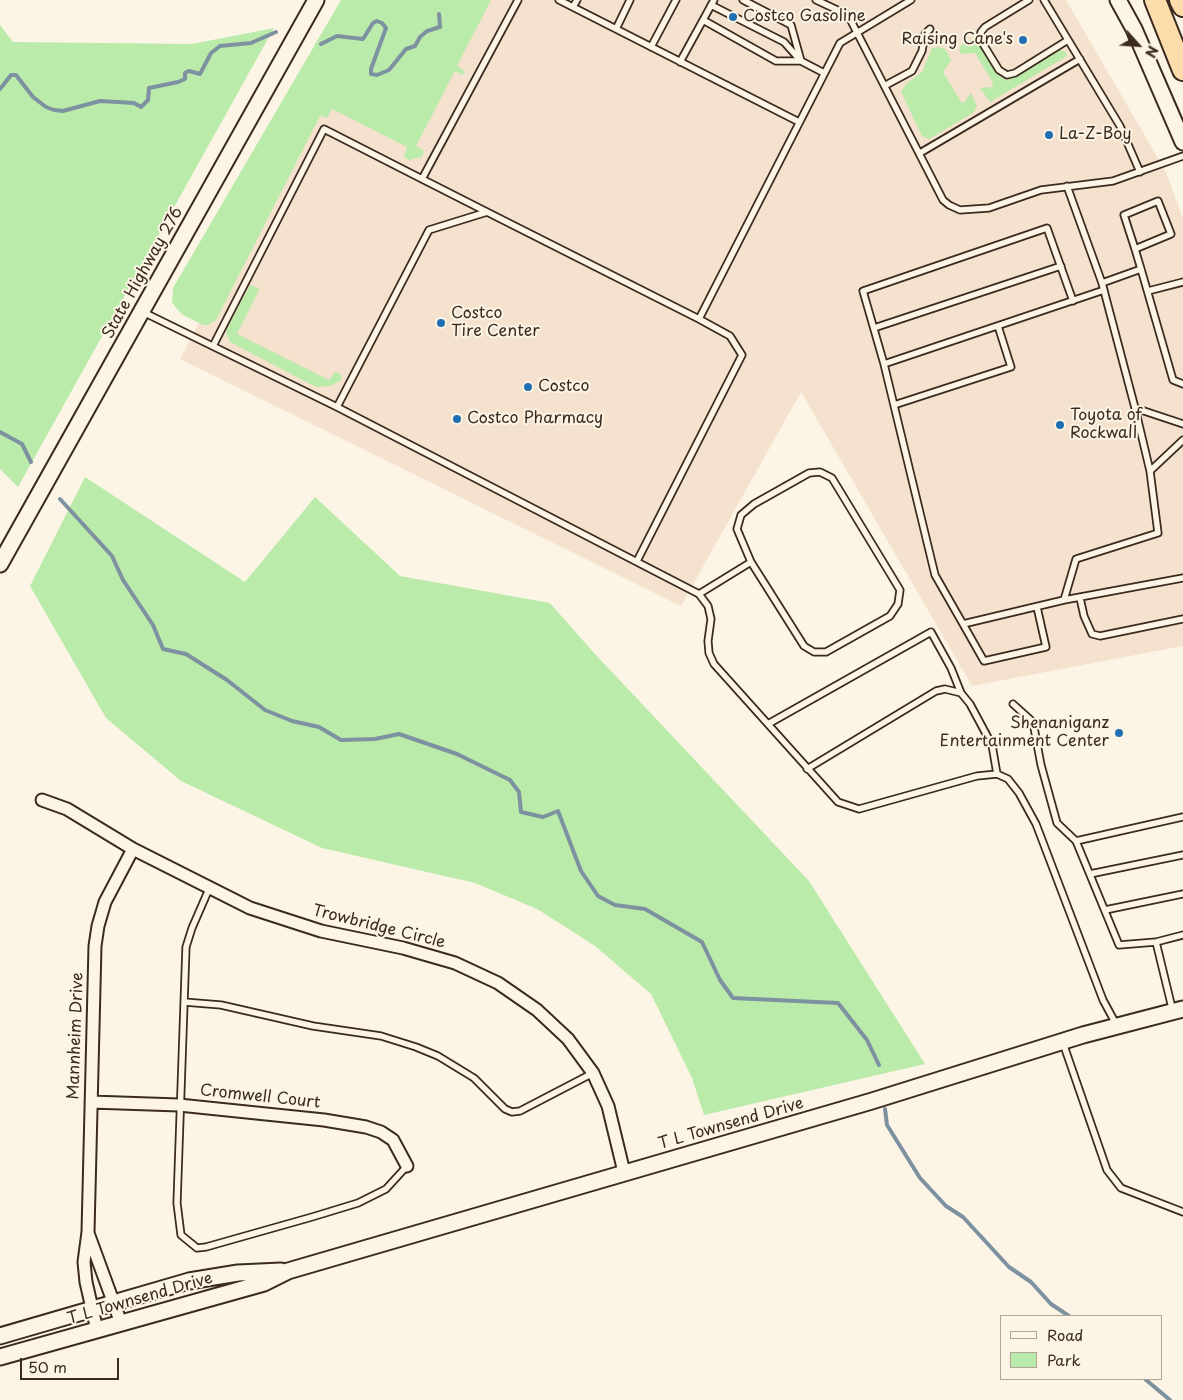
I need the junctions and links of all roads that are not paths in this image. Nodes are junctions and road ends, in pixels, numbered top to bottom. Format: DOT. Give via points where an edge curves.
graph roads {
  1 [pos="316,0"];
  2 [pos="518,0"];
  3 [pos="559,0"];
  4 [pos="577,0"];
  5 [pos="630,0"];
  6 [pos="676,0"];
  7 [pos="743,0"];
  8 [pos="816,0"];
  9 [pos="911,0"];
  10 [pos="1029,0"];
  11 [pos="1044,0"];
  12 [pos="1118,0"];
  13 [pos="1155,0"];
  14 [pos="1180,0"];
  15 [pos="713,3"];
  16 [pos="1183,6"];
  17 [pos="573,7"];
  18 [pos="703,20"];
  19 [pos="616,29"];
  20 [pos="930,29"];
  21 [pos="858,32"];
  22 [pos="1068,40"];
  23 [pos="651,47"];
  24 [pos="1080,59"];
  25 [pos="801,61"];
  26 [pos="680,62"];
  27 [pos="1183,70"];
  28 [pos="824,73"];
  29 [pos="886,85"];
  30 [pos="799,122"];
  31 [pos="1183,142"];
  32 [pos="920,153"];
  33 [pos="1183,156"];
  34 [pos="1140,172"];
  35 [pos="422,179"];
  36 [pos="1067,186"];
  37 [pos="487,212"];
  38 [pos="1135,249"];
  39 [pos="1061,266"];
  40 [pos="1141,269"];
  41 [pos="1183,282"];
  42 [pos="1102,283"];
  43 [pos="1104,290"];
  44 [pos="1148,291"];
  45 [pos="1073,300"];
  46 [pos="142,312"];
  47 [pos="699,319"];
  48 [pos="998,326"];
  49 [pos="874,328"];
  50 [pos="213,346"];
  51 [pos="884,364"];
  52 [pos="1183,384"];
  53 [pos="894,405"];
  54 [pos="337,407"];
  55 [pos="1135,408"];
  56 [pos="1183,424"];
  57 [pos="1183,440"];
  58 [pos="1150,471"];
  59 [pos="637,561"];
  60 [pos="751,562"];
  61 [pos="0,564"];
  62 [pos="1183,576"];
  63 [pos="699,594"];
  64 [pos="1080,598"];
  65 [pos="1064,600"];
  66 [pos="1037,607"];
  67 [pos="1183,619"];
  68 [pos="964,624"];
  69 [pos="961,693"];
  70 [pos="1013,704"];
  71 [pos="768,724"];
  72 [pos="808,768"];
  73 [pos="997,774"];
  74 [pos="42,800"];
  75 [pos="1183,817"];
  76 [pos="1076,841"];
  77 [pos="133,849"];
  78 [pos="1183,855"];
  79 [pos="1090,874"];
  80 [pos="209,889"];
  81 [pos="1183,894"];
  82 [pos="1105,910"];
  83 [pos="1183,935"];
  84 [pos="1156,942"];
  85 [pos="184,1002"];
  86 [pos="1178,1011"];
  87 [pos="1116,1026"];
  88 [pos="1062,1041"];
  89 [pos="593,1074"];
  90 [pos="91,1102"];
  91 [pos="180,1105"];
  92 [pos="407,1166"];
  93 [pos="624,1172"];
  94 [pos="1183,1212"];
  95 [pos="88,1232"];
  96 [pos="288,1271"];
  97 [pos="104,1273"];
  98 [pos="86,1278"];
  99 [pos="114,1303"];
  100 [pos="92,1309"];
  101 [pos="121,1323"];
  102 [pos="97,1330"];
  103 [pos="0,1336"];
  104 [pos="0,1357"];
  1 -- 46 [label="street, State Highway 276"];
  2 -- 35 [label="lane"];
  3 -- 17 [label="lane"];
  4 -- 17 [label="lane"];
  5 -- 19 [label="lane"];
  6 -- 23 [label="lane"];
  7 -- 25 [label="lane" via="791,25"];
  8 -- 21 [label="lane" via="848,15"];
  9 -- 21 [label="lane"];
  10 -- 22 [label="lane" via="981,32 980,38 999,70 1007,75 1015,73"];
  11 -- 22 [label="lane"];
  12 -- 31 [label="street"];
  13 -- 27 [label="highway"];
  14 -- 16 [label="highway"];
  15 -- 18 [label="lane"];
  15 -- 25 [label="lane" via="784,42"];
  17 -- 19 [label="lane"];
  18 -- 25 [label="lane" via="776,61"];
  18 -- 26 [label="lane"];
  19 -- 23 [label="lane"];
  20 -- 29 [label="lane" via="925,34 922,51 912,71"];
  21 -- 28 [label="lane" via="840,43"];
  21 -- 29 [label="lane"];
  22 -- 24 [label="lane"];
  23 -- 26 [label="lane"];
  24 -- 32 [label="lane"];
  24 -- 34 [label="lane" via="1120,126"];
  25 -- 28 [label="lane"];
  26 -- 30 [label="lane"];
  28 -- 30 [label="lane"];
  29 -- 32 [label="lane"];
  30 -- 47 [label="lane"];
  32 -- 36 [label="lane" via="943,200 960,210 989,208 1041,190"];
  33 -- 34 [label="lane"];
  34 -- 36 [label="lane" via="1113,181"];
  35 -- 37 [label="lane"];
  35 -- 50 [label="lane" via="324,129"];
  36 -- 42 [label="lane"];
  37 -- 47 [label="lane"];
  37 -- 54 [label="lane" via="429,230"];
  38 -- 38 [label="lane" via="1124,215 1158,201 1171,234"];
  38 -- 40 [label="lane"];
  39 -- 45 [label="lane"];
  39 -- 49 [label="lane"];
  39 -- 49 [label="lane" via="1047,228 863,291"];
  40 -- 42 [label="lane"];
  40 -- 44 [label="lane"];
  41 -- 44 [label="lane"];
  42 -- 43 [label="lane"];
  43 -- 45 [label="lane"];
  43 -- 55 [label="lane"];
  44 -- 52 [label="lane" via="1173,380"];
  45 -- 48 [label="lane"];
  46 -- 50 [label="lane"];
  46 -- 61 [label="street, State Highway 276"];
  47 -- 59 [label="lane" via="730,336 742,355"];
  48 -- 51 [label="lane"];
  48 -- 53 [label="lane" via="1010,367"];
  49 -- 51 [label="lane"];
  50 -- 54 [label="lane"];
  51 -- 53 [label="lane"];
  53 -- 68 [label="lane" via="935,575"];
  54 -- 59 [label="lane"];
  55 -- 56 [label="lane"];
  55 -- 58 [label="lane"];
  57 -- 58 [label="lane"];
  58 -- 65 [label="lane" via="1158,533 1076,559"];
  59 -- 63 [label="lane"];
  60 -- 60 [label="lane" via="804,646 814,652 826,652 890,616 898,604 900,590 832,478 820,472 809,473 754,504 741,515 737,529"];
  60 -- 63 [label="lane"];
  62 -- 64 [label="lane"];
  63 -- 71 [label="lane" via="708,606 711,619 708,647 714,664"];
  64 -- 65 [label="lane"];
  64 -- 67 [label="lane" via="1092,634 1100,636"];
  65 -- 66 [label="lane"];
  66 -- 68 [label="lane"];
  66 -- 68 [label="lane" via="1046,647 984,661"];
  69 -- 71 [label="lane" via="931,632"];
  69 -- 72 [label="lane" via="945,689 936,691"];
  69 -- 73 [label="lane" via="992,745"];
  70 -- 76 [label="lane" via="1033,722 1057,823"];
  71 -- 72 [label="lane"];
  72 -- 73 [label="lane" via="838,802 858,809 965,778"];
  73 -- 87 [label="lane" via="1008,779 1019,793 1036,824 1103,1000"];
  74 -- 77 [label="street, Trowbridge Circle" via="68,809"];
  75 -- 76 [label="lane"];
  76 -- 79 [label="lane"];
  77 -- 80 [label="street, Trowbridge Circle"];
  77 -- 90 [label="street, Mannheim Drive" via="105,902 98,926"];
  78 -- 79 [label="lane"];
  79 -- 82 [label="lane"];
  80 -- 85 [label="lane" via="186,947"];
  80 -- 89 [label="street, Trowbridge Circle" via="250,908 321,931 455,962 498,984 537,1010 568,1039"];
  81 -- 82 [label="lane"];
  82 -- 84 [label="lane" via="1119,945"];
  83 -- 84 [label="lane"];
  84 -- 86 [label="lane"];
  85 -- 89 [label="lane" via="221,1005 313,1026 381,1036 416,1047 474,1078 512,1112"];
  85 -- 91 [label="lane"];
  86 -- 87 [label="street, T L Townsend Drive"];
  87 -- 88 [label="street, T L Townsend Drive"];
  88 -- 93 [label="street, T L Townsend Drive" via="872,1101"];
  88 -- 94 [label="lane" via="1107,1170 1121,1188"];
  89 -- 93 [label="street, Trowbridge Circle" via="608,1106"];
  90 -- 91 [label="street, Cromwell Court"];
  90 -- 95 [label="street, Mannheim Drive"];
  91 -- 92 [label="street, Cromwell Court" via="366,1127 393,1140"];
  91 -- 92 [label="lane" via="178,1222 181,1235 197,1248 358,1203 386,1189"];
  93 -- 96 [label="street, T L Townsend Drive"];
  95 -- 97 [label="street, Mannheim Drive"];
  95 -- 98 [label="street, Mannheim Drive" via="84,1262"];
  96 -- 99 [label="street, T L Townsend Drive" via="238,1273 189,1281"];
  96 -- 101 [label="street, T L Townsend Drive" via="264,1283"];
  97 -- 98 [label="street"];
  97 -- 99 [label="street, Mannheim Drive"];
  98 -- 100 [label="street, Mannheim Drive"];
  99 -- 100 [label="street, T L Townsend Drive"];
  99 -- 101 [label="street, Mannheim Drive"];
  100 -- 102 [label="street, Mannheim Drive"];
  100 -- 103 [label="street, T L Townsend Drive"];
  101 -- 102 [label="street, T L Townsend Drive"];
  102 -- 104 [label="street, T L Townsend Drive"];
}
